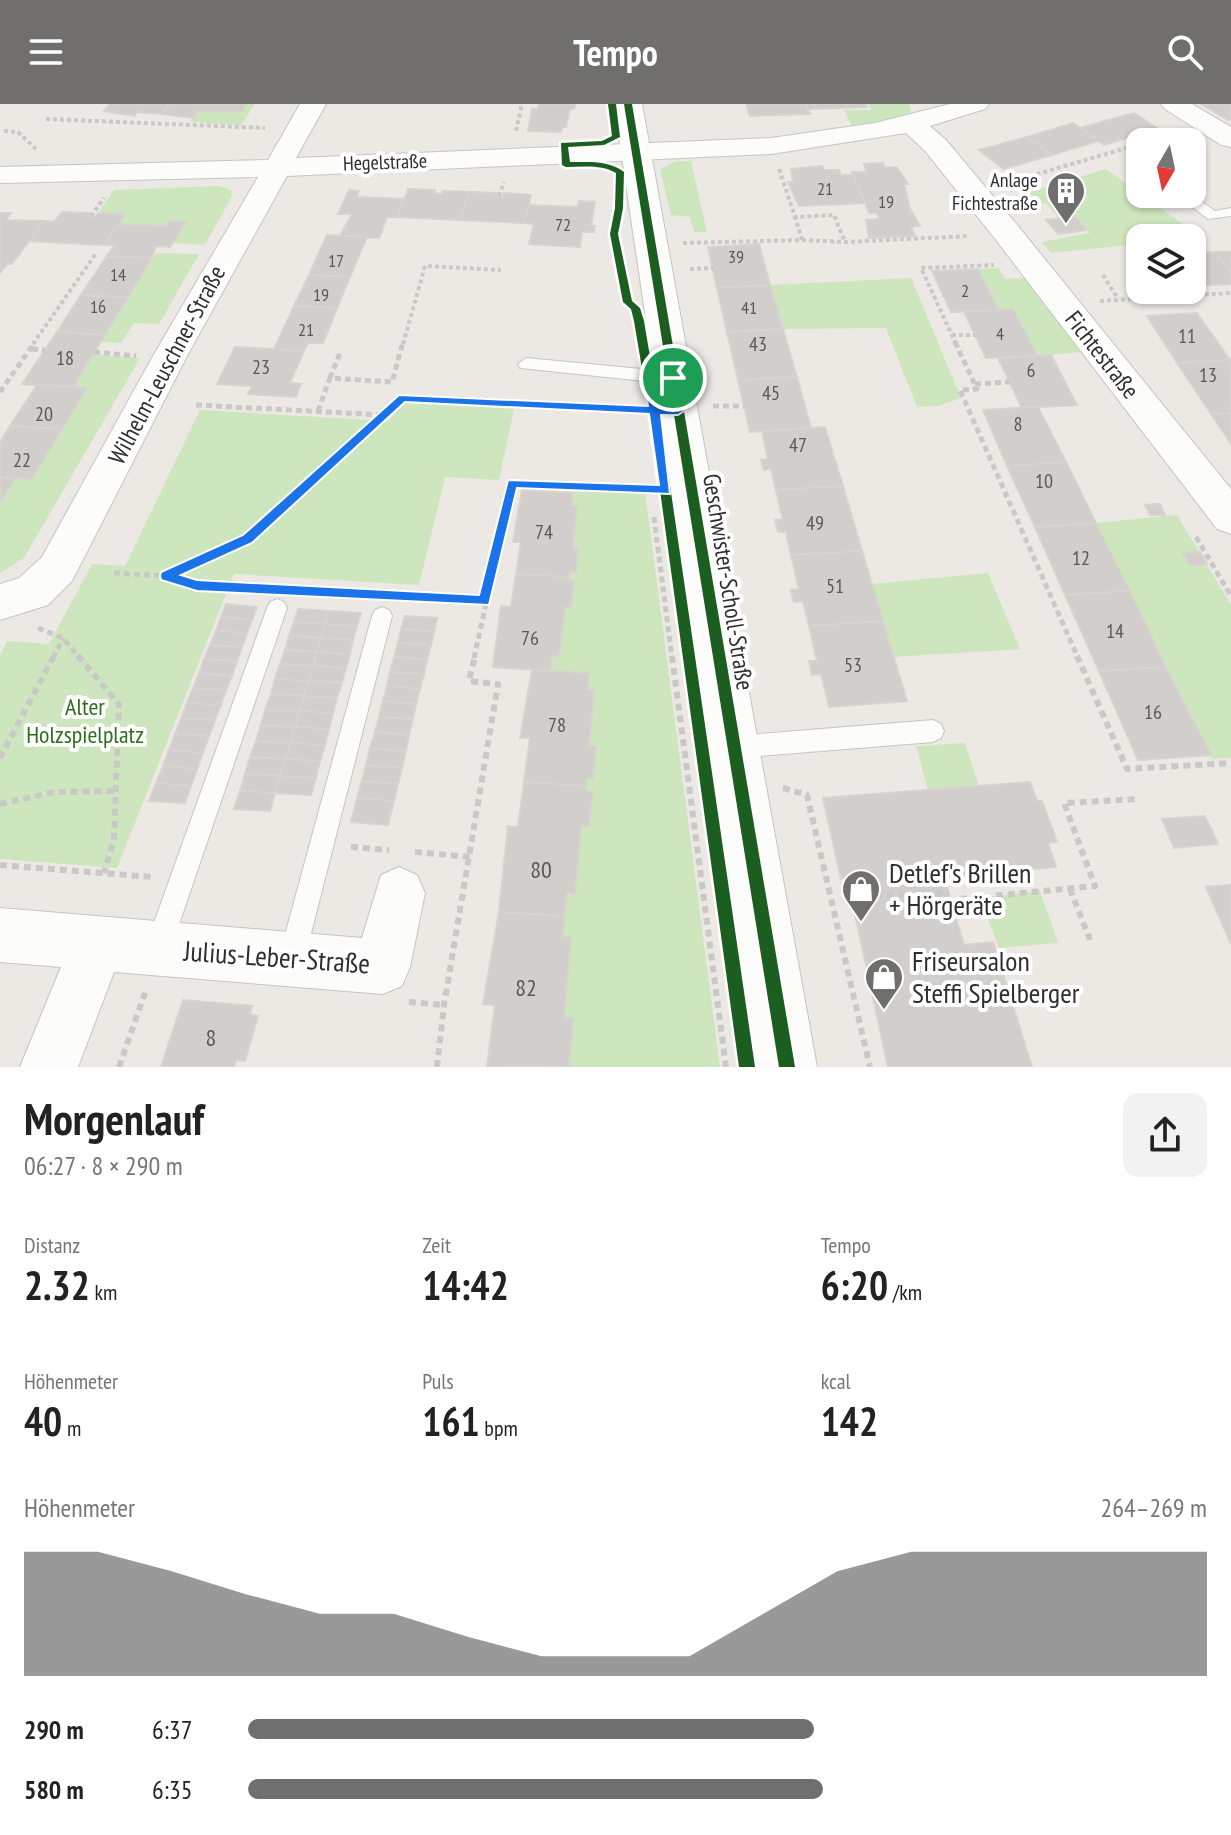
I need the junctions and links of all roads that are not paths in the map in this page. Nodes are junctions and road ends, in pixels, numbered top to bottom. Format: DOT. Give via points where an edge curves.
graph roads {
  1 [pos="313,104"];
  2 [pos="628,104"];
  3 [pos="976,104"];
  4 [pos="1174,104"];
  5 [pos="921,116"];
  6 [pos="1231,139"];
  7 [pos="635,152"];
  8 [pos="275,168"];
  9 [pos="0,175"];
  10 [pos="1202,208"];
  11 [pos="1231,212"];
  12 [pos="526,364"];
  13 [pos="663,396"];
  14 [pos="1231,518"];
  15 [pos="276,596"];
  16 [pos="0,602"];
  17 [pos="381,603"];
  18 [pos="933,731"];
  19 [pos="733,747"];
  20 [pos="399,893"];
  21 [pos="0,935"];
  22 [pos="97,944"];
  23 [pos="158,949"];
  24 [pos="291,961"];
  25 [pos="49,1067"];
  26 [pos="787,1067"];
  1 -- 8 [label="street, Wilhelm-Leuschner-Straße"];
  2 -- 7 [label="street, Geschwister-Scholl-Straße"];
  3 -- 5 [label="street, Hegelstraße"];
  4 -- 6 [label="street"];
  5 -- 7 [label="street, Hegelstraße" via="850,138 771,146 707,143"];
  5 -- 14 [label="street, Fichtestraße" via="936,146"];
  7 -- 8 [label="street, Hegelstraße"];
  7 -- 13 [label="street, Geschwister-Scholl-Straße" via="651,245"];
  8 -- 9 [label="street, Hegelstraße"];
  8 -- 16 [label="street, Wilhelm-Leuschner-Straße" via="57,569 33,592"];
  10 -- 11 [label="lane" via="1213,216"];
  12 -- 13 [label="lane"];
  13 -- 19 [label="street, Geschwister-Scholl-Straße"];
  15 -- 23 [label="lane"];
  17 -- 24 [label="lane"];
  18 -- 19 [label="lane"];
  19 -- 26 [label="street, Geschwister-Scholl-Straße"];
  20 -- 24 [label="street, Julius-Leber-Straße" via="383,967"];
  21 -- 22 [label="street, Julius-Leber-Straße"];
  22 -- 23 [label="street, Julius-Leber-Straße"];
  22 -- 25 [label="street"];
  23 -- 24 [label="street, Julius-Leber-Straße"];
}
